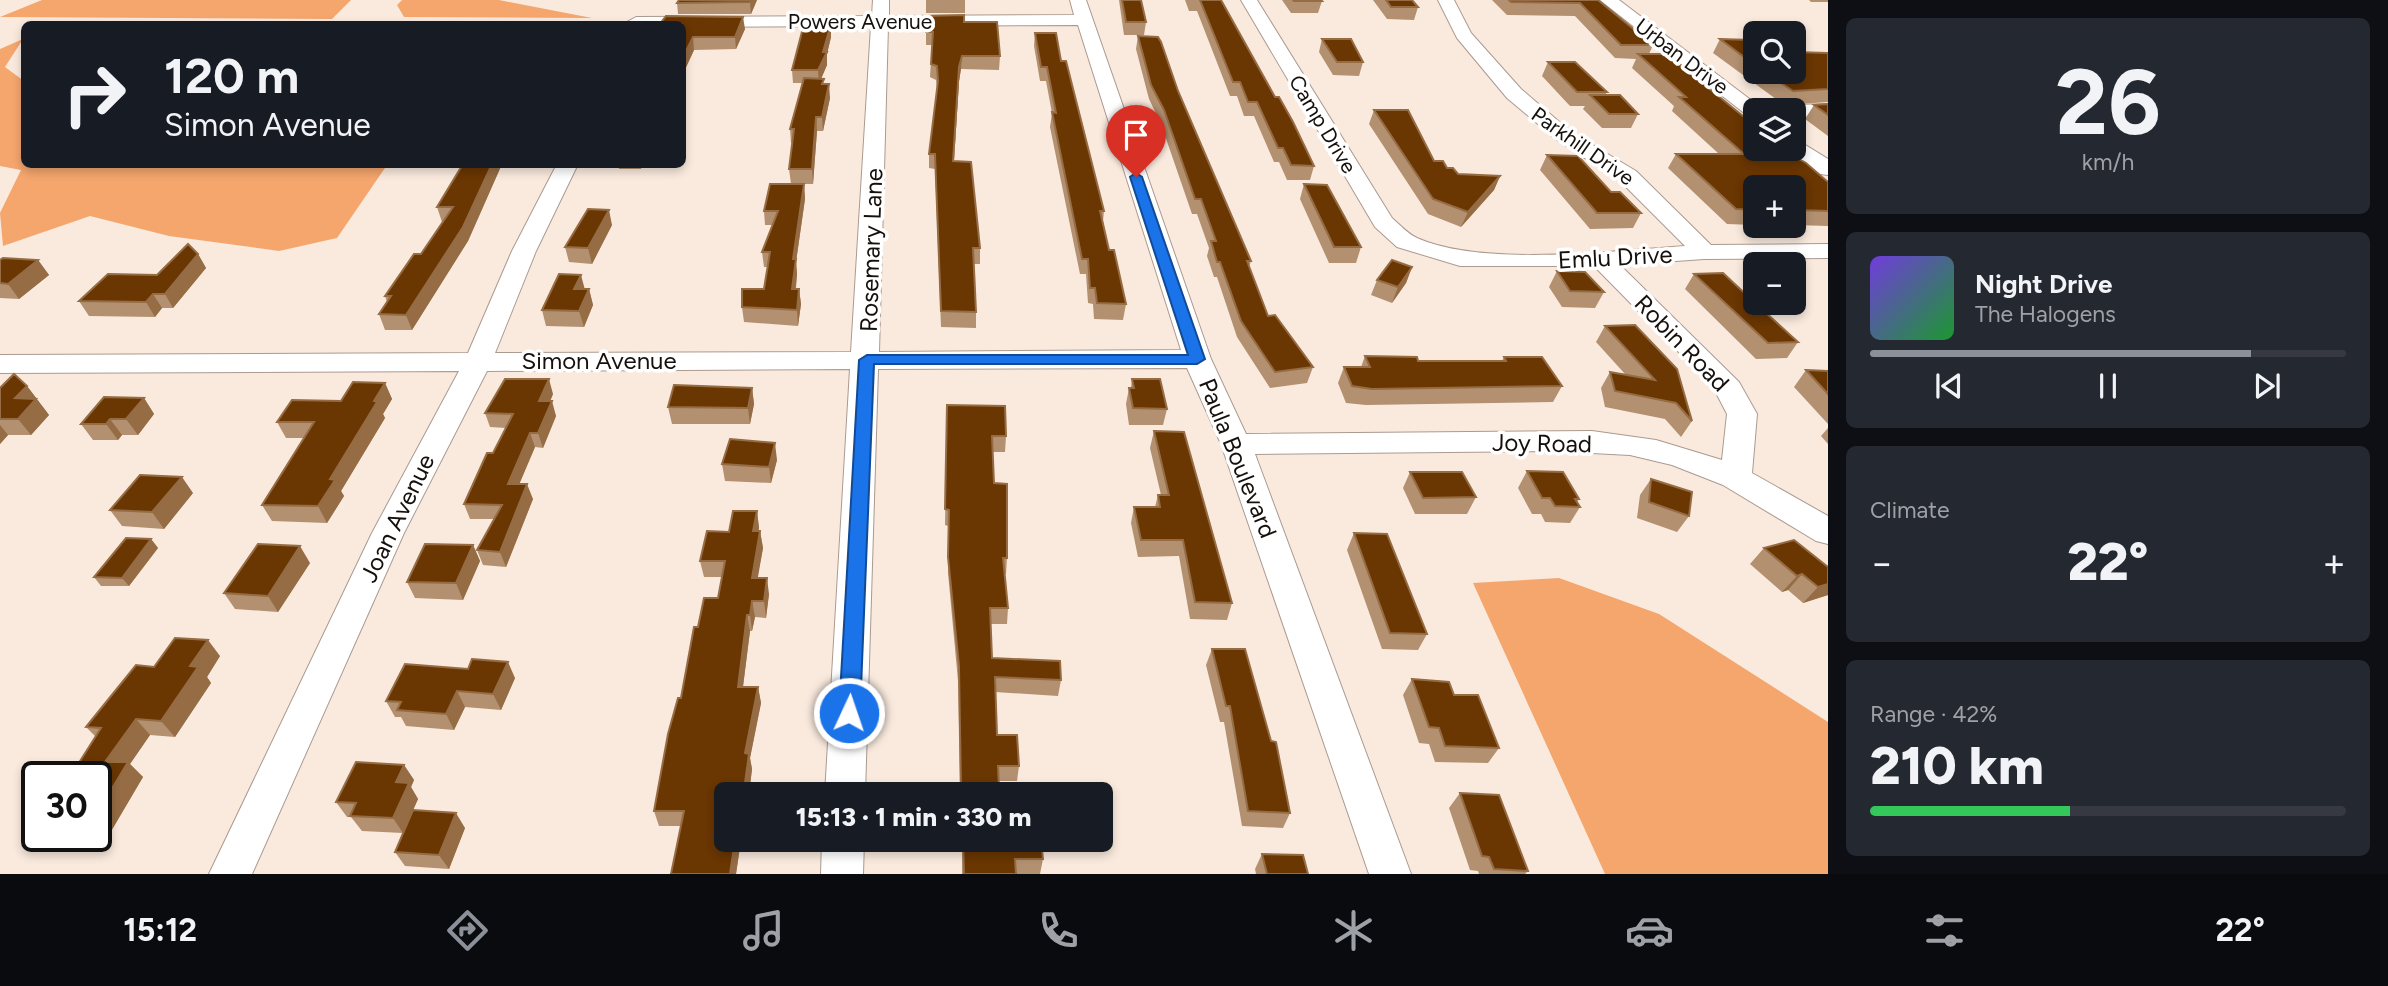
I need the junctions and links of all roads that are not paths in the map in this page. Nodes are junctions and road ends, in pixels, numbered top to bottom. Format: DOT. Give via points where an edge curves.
graph roads {
  1 [pos="647,0"];
  2 [pos="1249,0"];
  3 [pos="1447,0"];
  4 [pos="1608,0"];
  5 [pos="1080,10"];
  6 [pos="880,11"];
  7 [pos="637,21"];
  8 [pos="677,21"];
  9 [pos="1743,102"];
  10 [pos="1828,110"];
  11 [pos="1806,111"];
  12 [pos="1806,153"];
  13 [pos="566,168"];
  14 [pos="1828,169"];
  15 [pos="1405,242"];
  16 [pos="1828,251"];
  17 [pos="1704,253"];
  18 [pos="1600,259"];
  19 [pos="1197,359"];
  20 [pos="867,360"];
  21 [pos="478,361"];
  22 [pos="0,364"];
  23 [pos="1236,444"];
  24 [pos="1736,479"];
  25 [pos="1828,532"];
  26 [pos="846,782"];
  27 [pos="843,852"];
  28 [pos="230,874"];
  29 [pos="842,874"];
  30 [pos="1390,874"];
  1 -- 7 [label="street"];
  2 -- 15 [label="street, Camp Drive" via="1383,222"];
  3 -- 17 [label="street, Parkhill Drive" via="1460,31 1526,105 1563,135 1626,174"];
  4 -- 9 [label="street, Urban Drive"];
  5 -- 6 [label="street, Powers Avenue"];
  5 -- 19 [label="street, Paula Boulevard"];
  6 -- 8 [label="street, Powers Avenue"];
  6 -- 20 [label="street, Rosemary Lane"];
  10 -- 11 [label="street"];
  12 -- 14 [label="street"];
  13 -- 21 [label="street, Joan Avenue" via="524,251"];
  15 -- 18 [label="street, Emlu Drive" via="1460,259"];
  16 -- 17 [label="street, Emlu Drive"];
  17 -- 18 [label="street, Emlu Drive"];
  18 -- 24 [label="street, Robin Road" via="1725,382 1742,414"];
  19 -- 20 [label="street, Simon Avenue"];
  19 -- 23 [label="street, Paula Boulevard"];
  20 -- 21 [label="street, Simon Avenue"];
  20 -- 26 [label="street, Rosemary Lane"];
  21 -- 22 [label="street, Simon Avenue"];
  21 -- 28 [label="street, Joan Avenue" via="388,533"];
  23 -- 24 [label="street, Joy Road" via="1630,445"];
  23 -- 30 [label="street, Paula Boulevard"];
  24 -- 25 [label="street, Joy Road"];
  27 -- 29 [label="street"];
}
